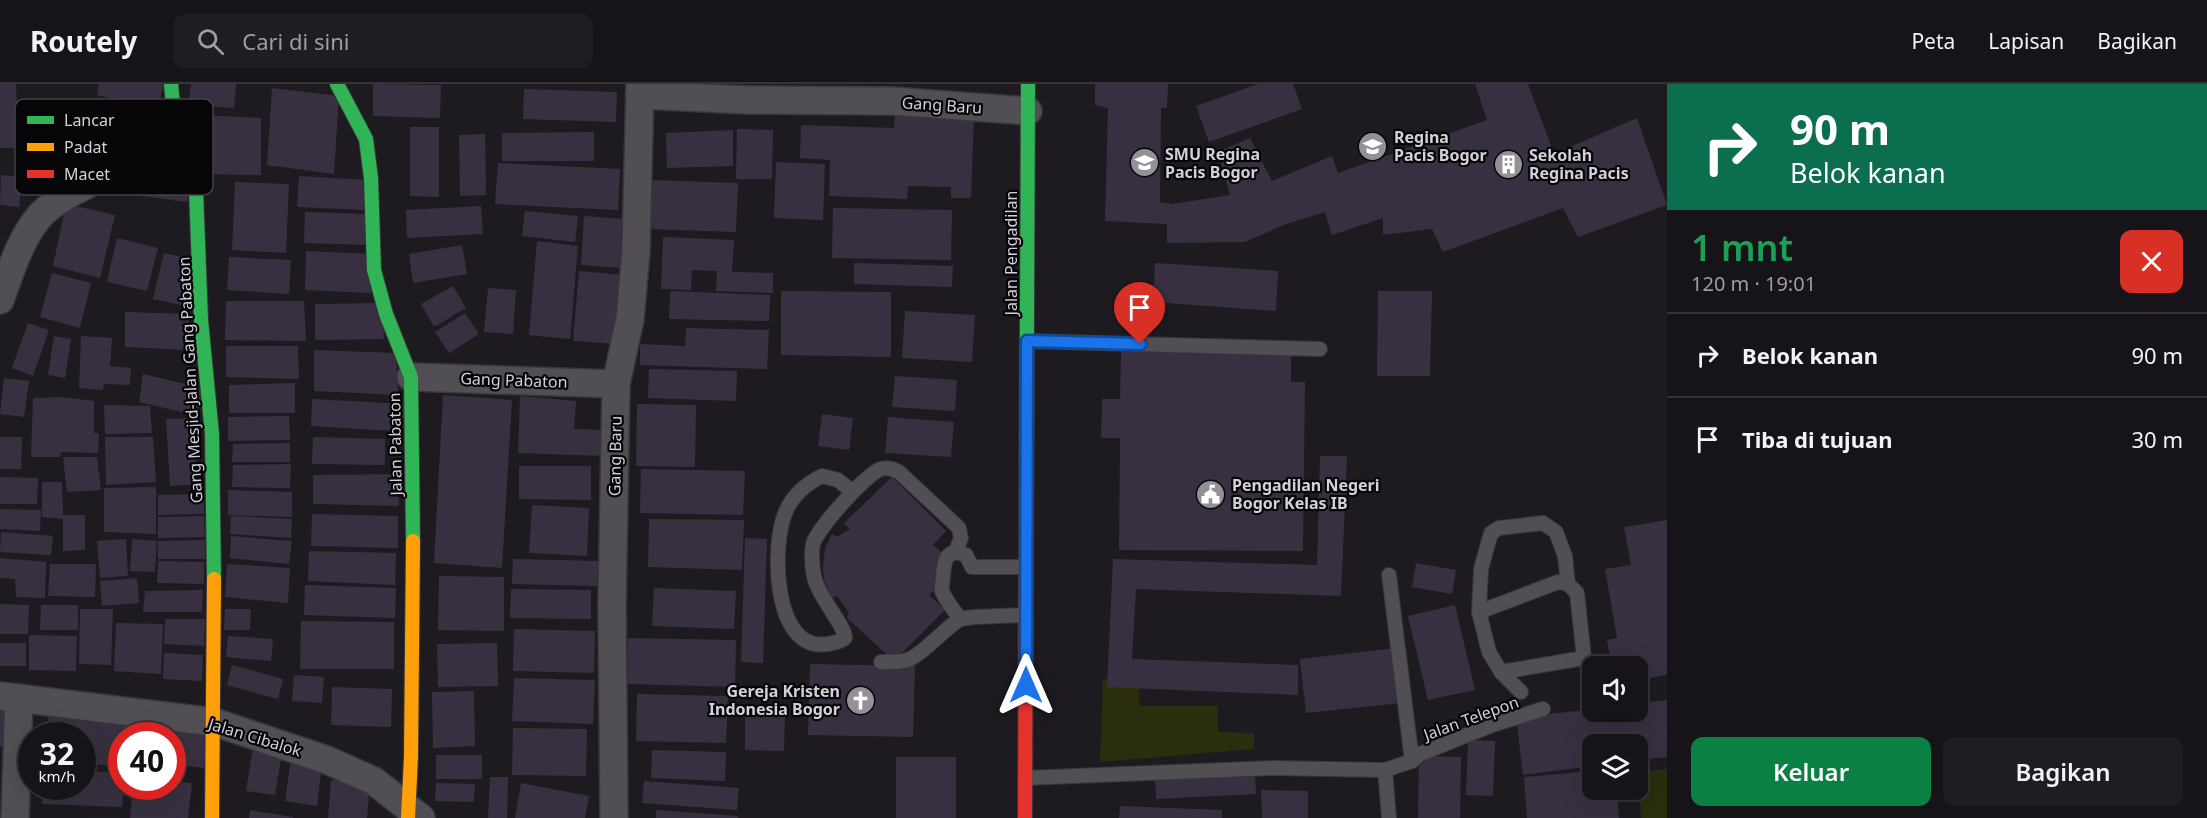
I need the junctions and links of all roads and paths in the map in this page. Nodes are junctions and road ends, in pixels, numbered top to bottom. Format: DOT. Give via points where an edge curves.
graph roads {
  1 [pos="171,84"];
  2 [pos="338,84"];
  3 [pos="1029,84"];
  4 [pos="640,90"];
  5 [pos="172,99"];
  6 [pos="1028,111"];
  7 [pos="68,195"];
  8 [pos="196,195"];
  9 [pos="0,300"];
  10 [pos="1027,341"];
  11 [pos="1320,349"];
  12 [pos="411,377"];
  13 [pos="616,384"];
  14 [pos="853,492"];
  15 [pos="955,553"];
  16 [pos="1026,567"];
  17 [pos="1389,574"];
  18 [pos="1568,584"];
  19 [pos="1479,612"];
  20 [pos="1026,615"];
  21 [pos="960,619"];
  22 [pos="881,662"];
  23 [pos="1501,672"];
  24 [pos="1521,692"];
  25 [pos="10,697"];
  26 [pos="1543,709"];
  27 [pos="214,722"];
  28 [pos="1412,761"];
  29 [pos="1385,770"];
  30 [pos="1025,778"];
  31 [pos="412,814"];
  32 [pos="15,818"];
  33 [pos="212,818"];
  34 [pos="614,818"];
  35 [pos="1025,818"];
  36 [pos="1389,818"];
  1 -- 5 [label="street, Gang Mesjid-Jalan Gang Pabaton"];
  2 -- 12 [label="street, Jalan Pabaton" via="366,139 374,270 386,314"];
  3 -- 6 [label="street, Jalan Pengadilan"];
  4 -- 6 [label="street, Gang Baru" via="748,100 892,101"];
  4 -- 13 [label="street, Gang Baru" via="636,251 630,319"];
  6 -- 10 [label="street, Jalan Pengadilan"];
  7 -- 9 [label="street" via="40,215 21,243"];
  8 -- 27 [label="street, Gang Mesjid-Jalan Gang Pabaton" via="215,525"];
  10 -- 11 [label="lane"];
  10 -- 16 [label="street, Jalan Pengadilan"];
  12 -- 13 [label="street, Gang Pabaton"];
  12 -- 31 [label="street, Jalan Pabaton"];
  13 -- 34 [label="street, Gang Baru"];
  14 -- 14 [label="lane" via="821,528 811,559 820,593 845,638 813,645 798,633 782,601 777,573 780,530 794,496 814,480 831,477"];
  14 -- 15 [label="lane" via="882,469 899,472 959,528 961,538"];
  15 -- 16 [label="lane" via="966,555 972,567"];
  15 -- 21 [label="lane" via="945,558 943,564 942,592"];
  16 -- 20 [label="street, Jalan Pengadilan"];
  17 -- 28 [label="lane"];
  18 -- 19 [label="lane" via="1558,582"];
  18 -- 19 [label="lane" via="1565,556 1556,532 1544,523 1499,528 1489,538 1481,569"];
  18 -- 23 [label="lane" via="1577,593 1584,658"];
  19 -- 23 [label="lane" via="1489,652"];
  20 -- 21 [label="lane"];
  20 -- 30 [label="street, Jalan Pengadilan"];
  21 -- 22 [label="lane" via="913,658"];
  23 -- 24 [label="lane"];
  25 -- 27 [label="street, Jalan Cibalok"];
  25 -- 32 [label="street"];
  26 -- 28 [label="lane, Jalan Telepon" via="1492,725 1420,754"];
  27 -- 31 [label="street, Jalan Cibalok" via="327,760 374,781"];
  27 -- 33 [label="street, Gang Mesjid-Jalan Gang Pabaton"];
  28 -- 29 [label="lane, Jalan Telepon"];
  29 -- 30 [label="lane, Jalan Telepon" via="1273,768"];
  29 -- 36 [label="lane"];
  30 -- 35 [label="street, Jalan Pengadilan"];
}
